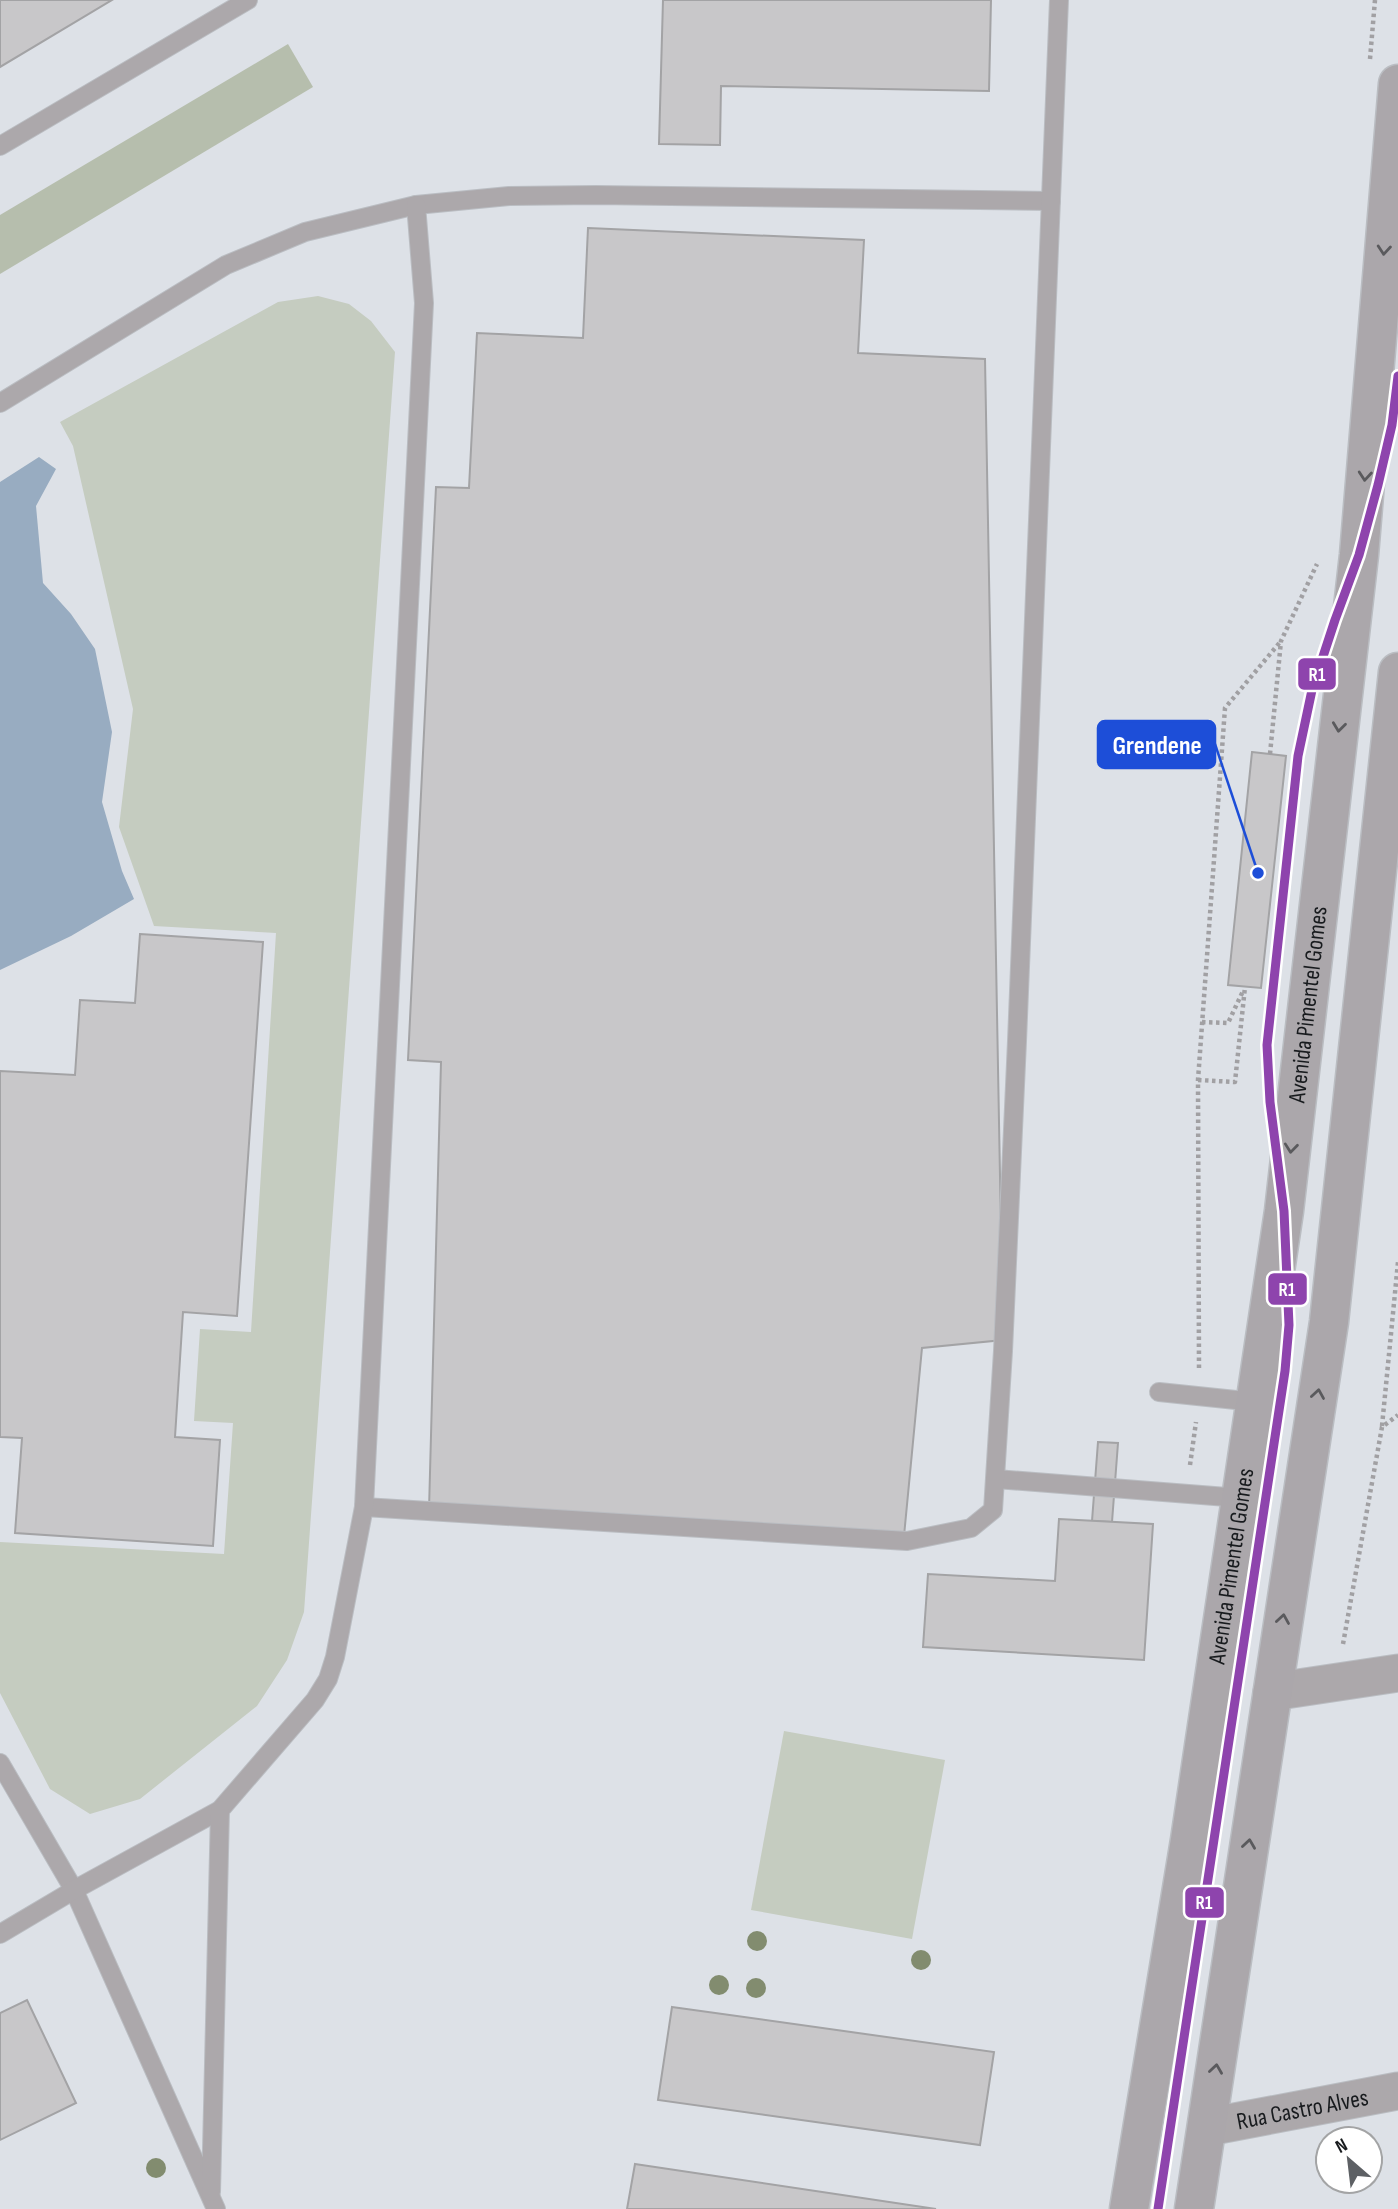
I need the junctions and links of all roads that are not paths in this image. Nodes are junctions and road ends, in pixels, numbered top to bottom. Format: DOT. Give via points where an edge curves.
graph roads {
  1 [pos="247,0"];
  2 [pos="1059,0"];
  3 [pos="1398,84"];
  4 [pos="0,146"];
  5 [pos="1051,201"];
  6 [pos="416,205"];
  7 [pos="0,403"];
  8 [pos="1398,673"];
  9 [pos="1159,1392"];
  10 [pos="1255,1402"];
  11 [pos="996,1479"];
  12 [pos="1240,1498"];
  13 [pos="364,1507"];
  14 [pos="1398,1673"];
  15 [pos="1272,1692"];
  16 [pos="0,1763"];
  17 [pos="220,1810"];
  18 [pos="74,1891"];
  19 [pos="0,1934"];
  20 [pos="1398,2091"];
  21 [pos="1208,2127"];
  22 [pos="213,2203"];
  23 [pos="1129,2209"];
  24 [pos="1194,2209"];
  1 -- 4 [label="lane"];
  2 -- 5 [label="lane"];
  3 -- 10 [label="main road, Avenida Pimentel Gomes, one-way" via="1359,555 1284,1212"];
  5 -- 6 [label="lane" via="596,195 509,196"];
  5 -- 11 [label="lane"];
  6 -- 7 [label="lane" via="305,232 226,265"];
  6 -- 13 [label="lane" via="424,303"];
  15 -- 8 [label="main road, one-way" via="1329,1322"];
  9 -- 10 [label="lane"];
  10 -- 12 [label="main road, Avenida Pimentel Gomes"];
  11 -- 12 [label="lane"];
  11 -- 13 [label="lane" via="993,1510 971,1528 907,1541"];
  12 -- 23 [label="main road, Avenida Pimentel Gomes"];
  13 -- 17 [label="lane" via="328,1679"];
  14 -- 15 [label="street"];
  21 -- 15 [label="main road, one-way"];
  16 -- 18 [label="lane"];
  17 -- 18 [label="lane"];
  17 -- 22 [label="lane"];
  18 -- 19 [label="lane"];
  18 -- 22 [label="lane"];
  20 -- 21 [label="street, Rua Castro Alves"];
  21 -- 24 [label="main road"];
}
